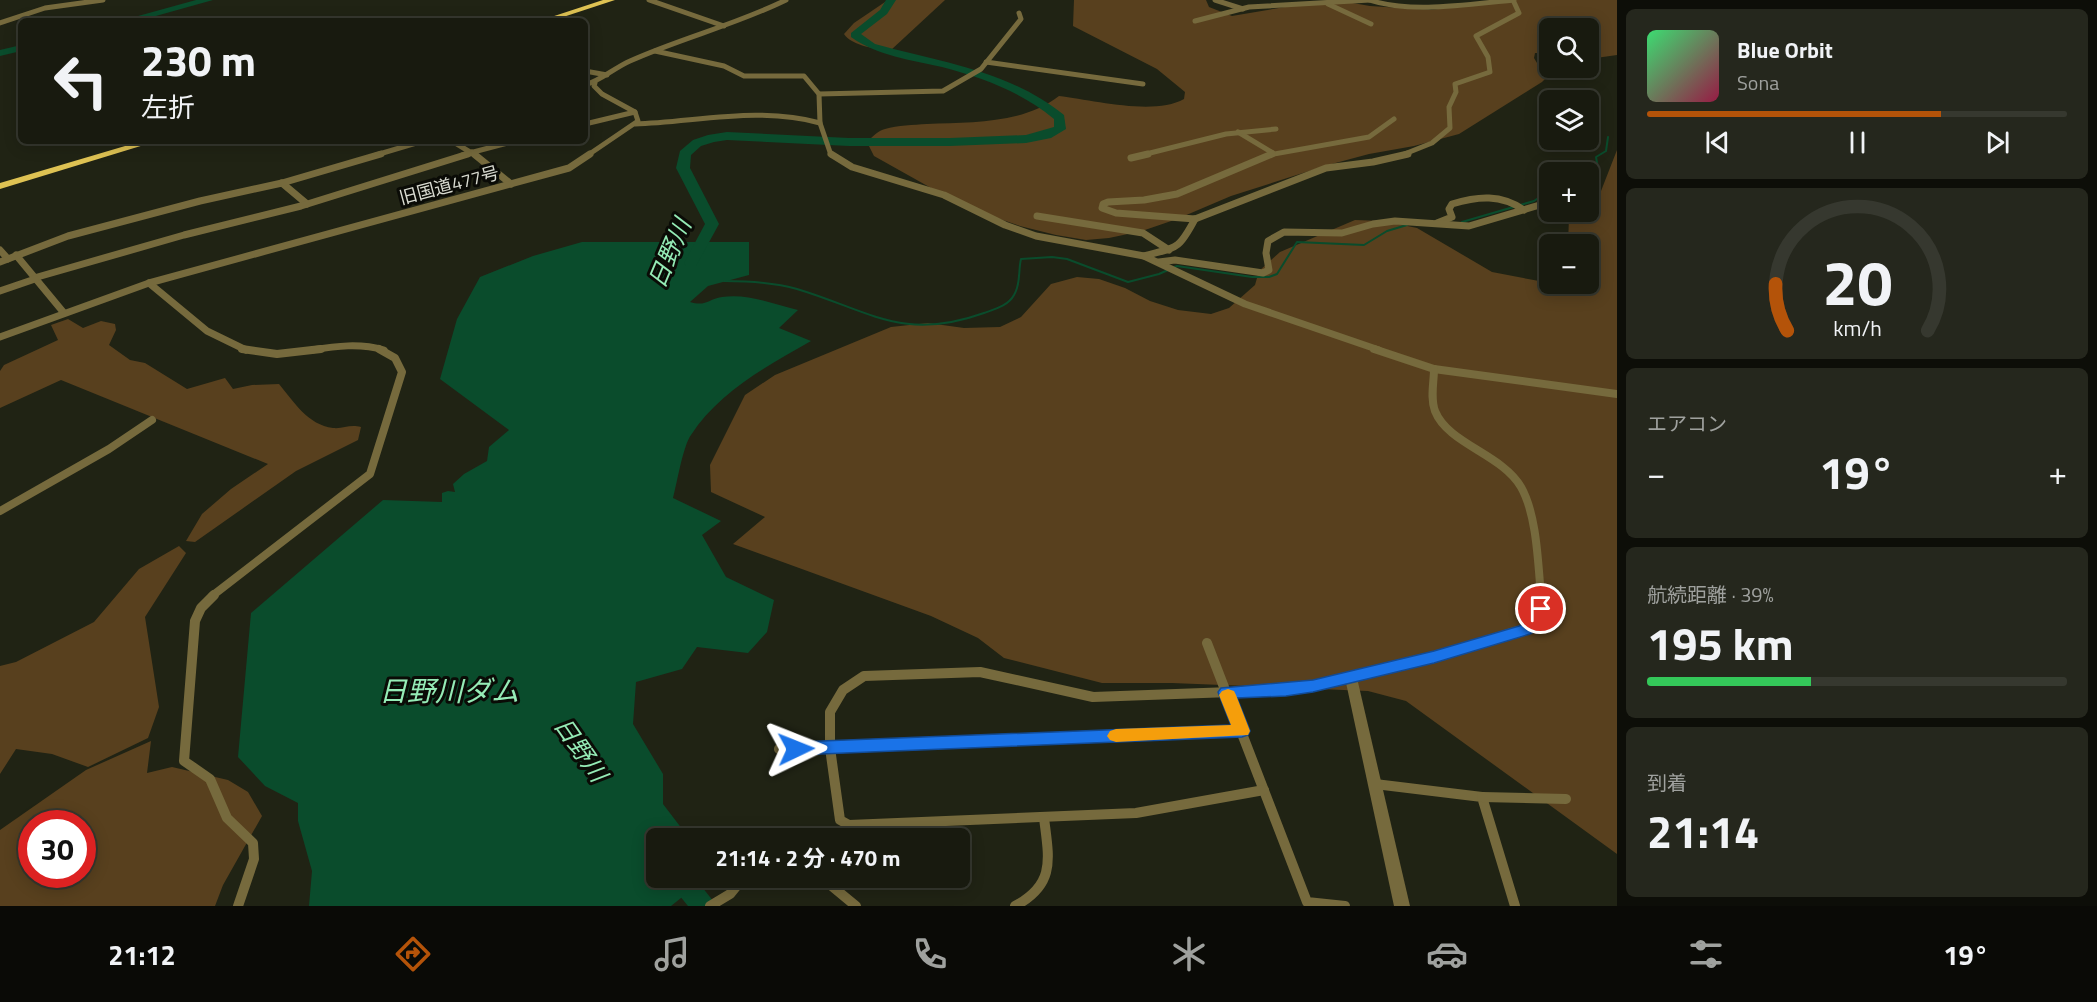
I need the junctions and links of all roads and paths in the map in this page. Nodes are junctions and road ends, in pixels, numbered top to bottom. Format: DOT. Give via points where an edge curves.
graph roads {
  1 [pos="103,0"];
  2 [pos="611,0"];
  3 [pos="650,0"];
  4 [pos="786,0"];
  5 [pos="1215,0"];
  6 [pos="1272,0"];
  7 [pos="1370,0"];
  8 [pos="1417,0"];
  9 [pos="1514,0"];
  10 [pos="1323,1"];
  11 [pos="1467,1"];
  12 [pos="1279,5"];
  13 [pos="1425,5"];
  14 [pos="1243,9"];
  15 [pos="1019,13"];
  16 [pos="553,18"];
  17 [pos="1196,21"];
  18 [pos="0,23"];
  19 [pos="1371,24"];
  20 [pos="724,26"];
  21 [pos="655,51"];
  22 [pos="986,62"];
  23 [pos="588,72"];
  24 [pos="607,75"];
  25 [pos="595,83"];
  26 [pos="588,84"];
  27 [pos="1143,84"];
  28 [pos="819,94"];
  29 [pos="634,112"];
  30 [pos="1394,118"];
  31 [pos="588,123"];
  32 [pos="635,124"];
  33 [pos="821,125"];
  34 [pos="1276,129"];
  35 [pos="1238,132"];
  36 [pos="142,144"];
  37 [pos="413,144"];
  38 [pos="457,144"];
  39 [pos="503,144"];
  40 [pos="471,152"];
  41 [pos="1274,153"];
  42 [pos="1131,158"];
  43 [pos="282,183"];
  44 [pos="511,184"];
  45 [pos="0,186"];
  46 [pos="307,204"];
  47 [pos="1539,205"];
  48 [pos="1520,207"];
  49 [pos="1037,216"];
  50 [pos="1195,219"];
  51 [pos="1437,223"];
  52 [pos="1447,227"];
  53 [pos="0,250"];
  54 [pos="1169,250"];
  55 [pos="16,255"];
  56 [pos="1144,256"];
  57 [pos="8,259"];
  58 [pos="0,261"];
  59 [pos="1161,263"];
  60 [pos="35,279"];
  61 [pos="1199,282"];
  62 [pos="149,283"];
  63 [pos="0,291"];
  64 [pos="64,313"];
  65 [pos="0,337"];
  66 [pos="1434,369"];
  67 [pos="1617,394"];
  68 [pos="152,420"];
  69 [pos="0,511"];
  70 [pos="1207,643"];
  71 [pos="1351,678"];
  72 [pos="1227,692"];
  73 [pos="1242,731"];
  74 [pos="831,747"];
  75 [pos="779,749"];
  76 [pos="1375,784"];
  77 [pos="1264,790"];
  78 [pos="1482,797"];
  79 [pos="1566,799"];
  80 [pos="1044,818"];
  81 [pos="735,888"];
  82 [pos="834,888"];
  83 [pos="238,906"];
  84 [pos="710,906"];
  85 [pos="856,906"];
  86 [pos="1015,906"];
  87 [pos="1345,906"];
  88 [pos="1402,906"];
  89 [pos="1515,906"];
  1 -- 18 [label="street" via="45,8"];
  2 -- 16 [label="highway"];
  3 -- 20 [label="street"];
  4 -- 20 [label="street"];
  5 -- 14 [label="street"];
  6 -- 12 [label="street"];
  7 -- 10 [label="street"];
  7 -- 13 [label="street" via="1377,4"];
  8 -- 13 [label="street"];
  9 -- 11 [label="street"];
  9 -- 50 [label="street" via="1519,13 1476,36 1485,47 1490,72 1455,84 1449,107 1450,128 1432,143 1393,158 1319,170"];
  10 -- 12 [label="street"];
  10 -- 19 [label="street"];
  11 -- 13 [label="street"];
  12 -- 14 [label="street"];
  14 -- 17 [label="street"];
  15 -- 22 [label="street" via="1021,19"];
  20 -- 21 [label="street"];
  21 -- 24 [label="street" via="622,64"];
  21 -- 28 [label="street" via="724,66 744,76 802,75"];
  22 -- 27 [label="street"];
  22 -- 28 [label="street" via="959,83 934,93"];
  23 -- 24 [label="street"];
  24 -- 25 [label="street"];
  25 -- 26 [label="street"];
  25 -- 29 [label="street" via="602,94"];
  28 -- 33 [label="street"];
  29 -- 31 [label="street"];
  29 -- 32 [label="street" via="638,117"];
  30 -- 41 [label="street" via="1369,137"];
  32 -- 33 [label="street" via="750,117 800,118"];
  32 -- 44 [label="street, 旧国道477号" via="569,168"];
  33 -- 56 [label="street" via="830,151 839,162 957,199 1029,234"];
  34 -- 35 [label="street"];
  35 -- 41 [label="street"];
  35 -- 42 [label="street"];
  36 -- 45 [label="highway"];
  37 -- 43 [label="street"];
  38 -- 40 [label="street"];
  39 -- 40 [label="street"];
  40 -- 44 [label="street"];
  40 -- 46 [label="street"];
  41 -- 50 [label="street" via="1177,194 1102,205 1102,210 1110,212"];
  43 -- 46 [label="street"];
  43 -- 55 [label="street" via="69,236"];
  44 -- 62 [label="street, 旧国道477号"];
  46 -- 60 [label="street"];
  47 -- 48 [label="street"];
  48 -- 51 [label="street" via="1490,196 1457,202 1449,206 1452,217"];
  48 -- 52 [label="street" via="1469,226"];
  49 -- 54 [label="street" via="1143,233"];
  50 -- 54 [label="street" via="1185,238"];
  51 -- 52 [label="street"];
  51 -- 59 [label="street" via="1395,221 1342,233 1278,233 1268,241 1269,270 1263,273 1175,260"];
  53 -- 57 [label="street"];
  54 -- 56 [label="street"];
  55 -- 57 [label="street"];
  55 -- 60 [label="street"];
  56 -- 59 [label="street"];
  57 -- 58 [label="street"];
  59 -- 61 [label="street"];
  60 -- 63 [label="street"];
  60 -- 64 [label="street"];
  61 -- 66 [label="street" via="1245,304"];
  62 -- 64 [label="street, 旧国道477号"];
  62 -- 83 [label="street" via="211,335 236,347 277,355 340,345 366,346 377,348 401,365 370,474 220,588 201,608 195,621 184,761 211,780 227,818 254,842 254,860"];
  64 -- 65 [label="street, 旧国道477号"];
  66 -- 67 [label="street"];
  66 -- 71 [label="street" via="1434,407 1441,421 1492,455 1521,486 1529,510 1541,609 1531,627 1524,630"];
  68 -- 69 [label="street"];
  70 -- 72 [label="street"];
  71 -- 72 [label="street" via="1286,690"];
  71 -- 76 [label="street"];
  72 -- 73 [label="street"];
  72 -- 74 [label="street" via="1094,697 980,672 864,676 843,691 829,713"];
  73 -- 74 [label="street"];
  73 -- 77 [label="street"];
  74 -- 75 [label="street"];
  74 -- 80 [label="street" via="843,823"];
  76 -- 78 [label="street"];
  76 -- 88 [label="street"];
  77 -- 80 [label="street" via="1136,813"];
  77 -- 87 [label="street" via="1307,902"];
  78 -- 79 [label="street"];
  78 -- 89 [label="street"];
  80 -- 86 [label="street" via="1047,877 1032,898"];
  81 -- 84 [label="street"];
  82 -- 85 [label="street"];
}
